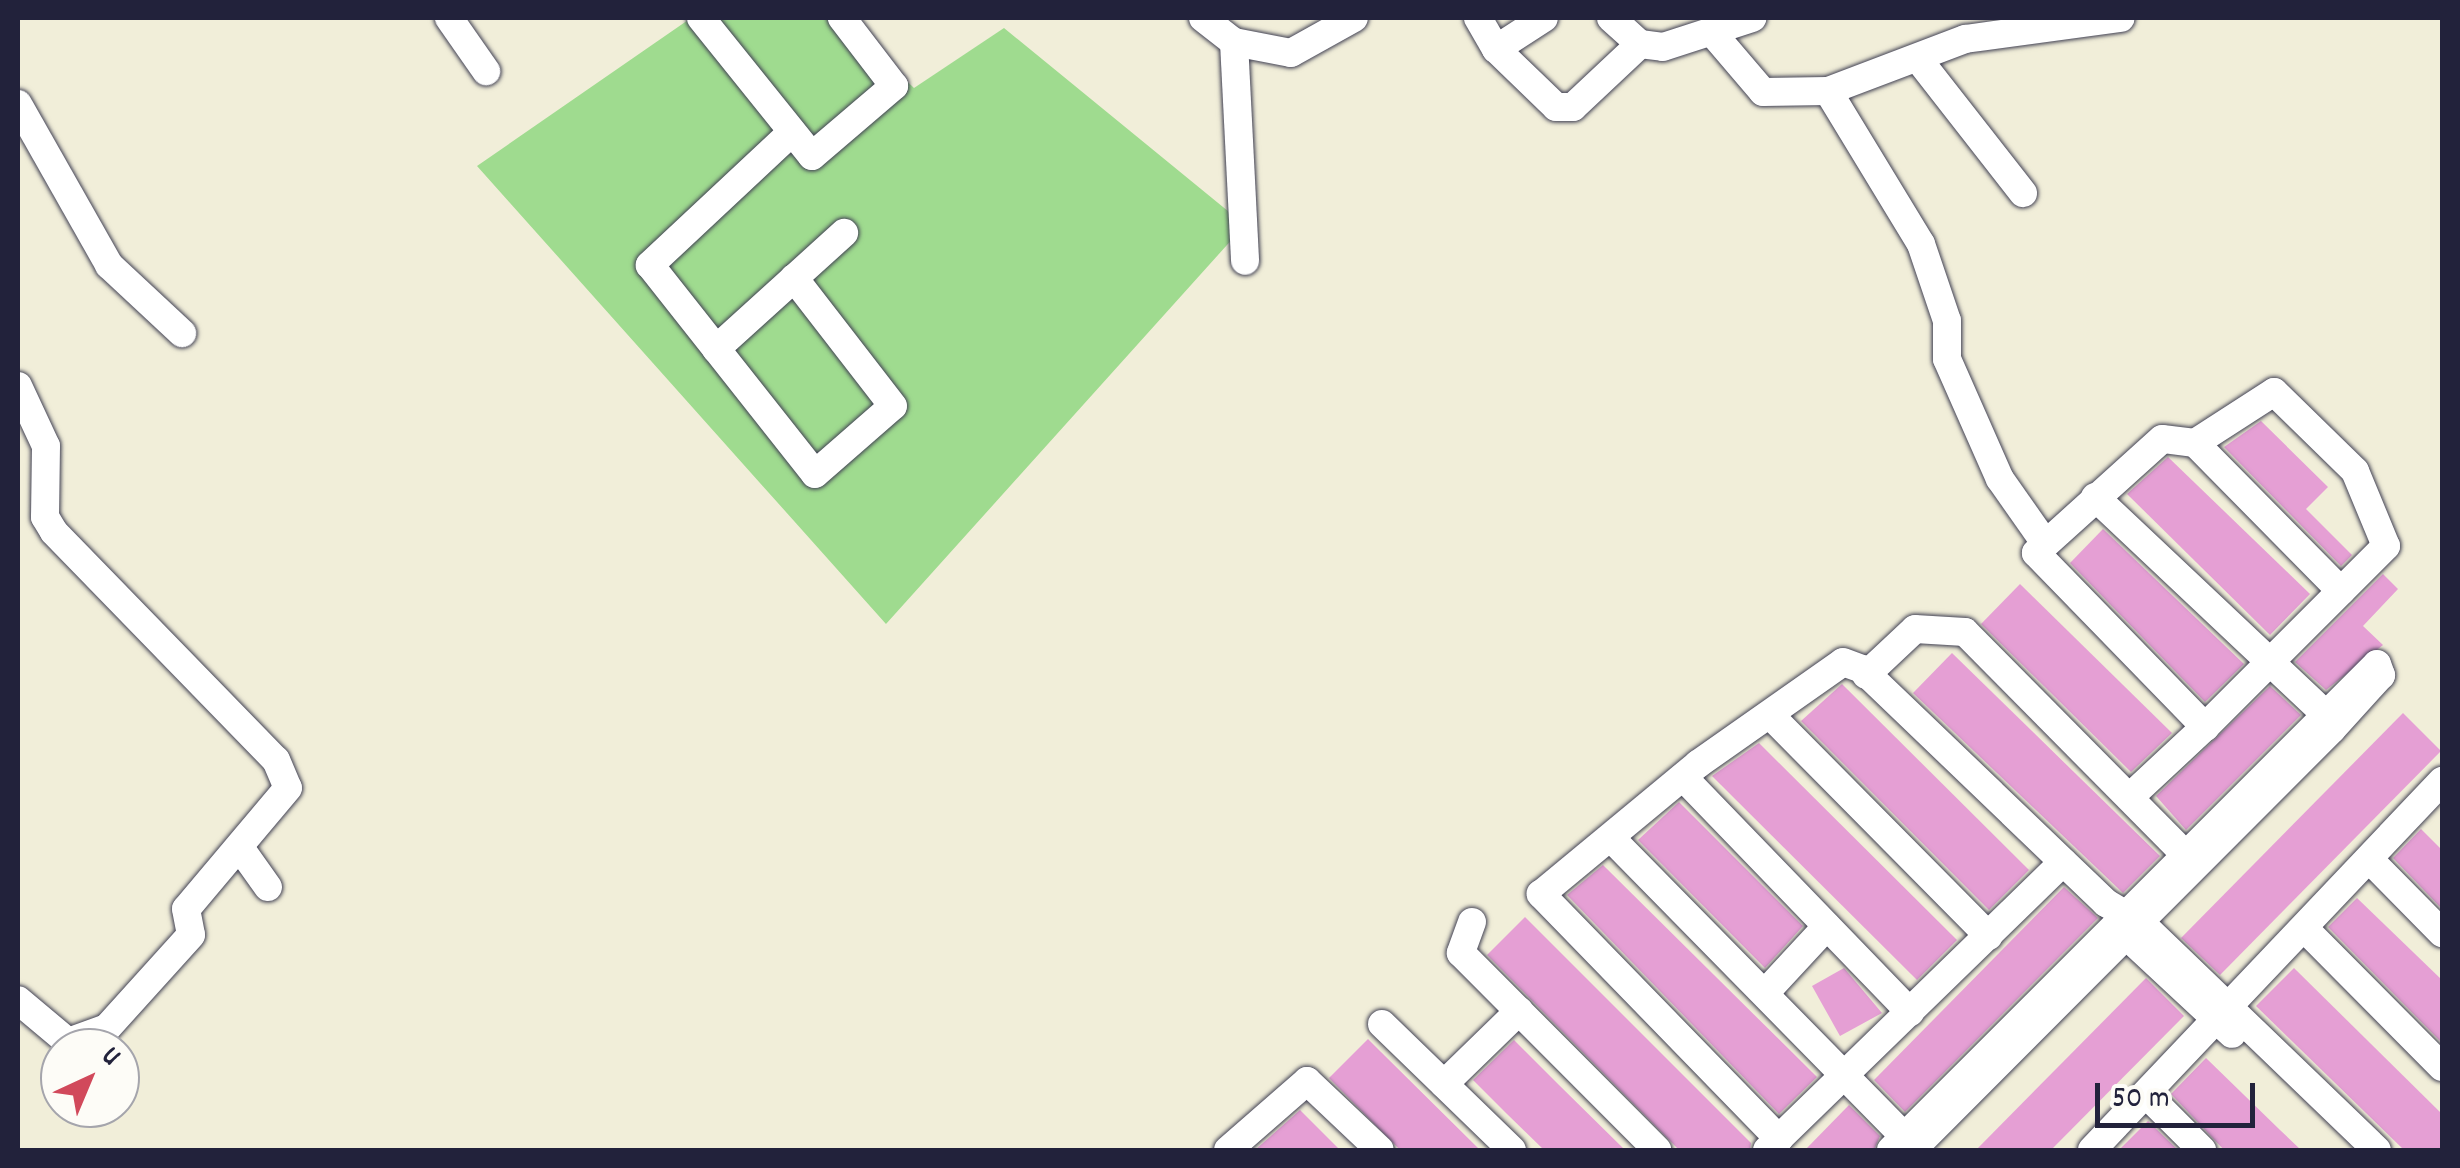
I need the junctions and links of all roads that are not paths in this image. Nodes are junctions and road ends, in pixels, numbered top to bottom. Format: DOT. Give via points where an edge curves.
graph roads {
  1 [pos="450,18"];
  2 [pos="701,18"];
  3 [pos="842,18"];
  4 [pos="1203,18"];
  5 [pos="1354,18"];
  6 [pos="1478,18"];
  7 [pos="1544,18"];
  8 [pos="1611,18"];
  9 [pos="1752,18"];
  10 [pos="2121,18"];
  11 [pos="1716,37"];
  12 [pos="1234,42"];
  13 [pos="1640,44"];
  14 [pos="1496,50"];
  15 [pos="1920,60"];
  16 [pos="486,71"];
  17 [pos="1828,92"];
  18 [pos="21,121"];
  19 [pos="792,132"];
  20 [pos="2023,193"];
  21 [pos="844,233"];
  22 [pos="1244,261"];
  23 [pos="794,278"];
  24 [pos="182,333"];
  25 [pos="716,349"];
  26 [pos="18,386"];
  27 [pos="2195,442"];
  28 [pos="2095,497"];
  29 [pos="2044,543"];
  30 [pos="2342,591"];
  31 [pos="2271,661"];
  32 [pos="1866,675"];
  33 [pos="2322,711"];
  34 [pos="1772,717"];
  35 [pos="2205,727"];
  36 [pos="1682,777"];
  37 [pos="2440,790"];
  38 [pos="2132,795"];
  39 [pos="1611,838"];
  40 [pos="243,852"];
  41 [pos="2186,854"];
  42 [pos="2369,859"];
  43 [pos="2063,862"];
  44 [pos="268,887"];
  45 [pos="2124,920"];
  46 [pos="1472,922"];
  47 [pos="1828,926"];
  48 [pos="2304,928"];
  49 [pos="2442,933"];
  50 [pos="1989,936"];
  51 [pos="1765,993"];
  52 [pos="18,1000"];
  53 [pos="1519,1011"];
  54 [pos="1910,1012"];
  55 [pos="2224,1013"];
  56 [pos="1382,1024"];
  57 [pos="2442,1066"];
  58 [pos="1845,1075"];
  59 [pos="1444,1084"];
  60 [pos="2147,1095"];
  61 [pos="1773,1145"];
  62 [pos="1906,1146"];
  63 [pos="1234,1149"];
  64 [pos="1380,1150"];
  65 [pos="1512,1150"];
  66 [pos="1657,1150"];
  67 [pos="2092,1150"];
  68 [pos="2202,1150"];
  69 [pos="2351,1150"];
  70 [pos="2377,1150"];
  1 -- 16 [label="street"];
  2 -- 19 [label="street"];
  3 -- 19 [label="street" via="894,86 812,156"];
  4 -- 12 [label="street"];
  5 -- 12 [label="street" via="1291,54"];
  6 -- 14 [label="street"];
  7 -- 14 [label="street"];
  8 -- 13 [label="street"];
  9 -- 11 [label="street"];
  10 -- 15 [label="street" via="1966,40"];
  11 -- 13 [label="street"];
  11 -- 17 [label="street" via="1762,92"];
  12 -- 22 [label="street"];
  13 -- 14 [label="street" via="1573,107 1545,100"];
  15 -- 17 [label="street"];
  15 -- 20 [label="street"];
  17 -- 29 [label="street" via="1921,244 1948,321 1947,359 2000,479"];
  18 -- 24 [label="street" via="109,266"];
  19 -- 25 [label="street" via="650,265"];
  21 -- 23 [label="street"];
  23 -- 25 [label="street"];
  23 -- 25 [label="street" via="893,406 815,474"];
  26 -- 40 [label="street" via="46,446 45,518 54,532 284,774 282,802"];
  27 -- 28 [label="street" via="2162,439"];
  27 -- 30 [label="street"];
  27 -- 30 [label="street" via="2274,392 2355,471 2386,531 2386,546"];
  28 -- 29 [label="street"];
  28 -- 31 [label="street"];
  29 -- 35 [label="street" via="2036,558"];
  30 -- 31 [label="street"];
  31 -- 33 [label="street"];
  31 -- 35 [label="street"];
  32 -- 34 [label="street" via="1842,662"];
  32 -- 38 [label="street" via="1915,629 1965,632"];
  32 -- 43 [label="street"];
  33 -- 41 [label="street"];
  33 -- 45 [label="street" via="2377,664 2381,675 2344,716"];
  34 -- 36 [label="street"];
  34 -- 50 [label="street"];
  35 -- 38 [label="street"];
  36 -- 39 [label="street"];
  36 -- 47 [label="street"];
  37 -- 42 [label="street"];
  38 -- 41 [label="street"];
  39 -- 51 [label="street"];
  39 -- 61 [label="street" via="1552,882 1542,902"];
  40 -- 44 [label="street"];
  40 -- 52 [label="street" via="186,909 192,936 107,1028 68,1042"];
  41 -- 45 [label="street"];
  42 -- 48 [label="street"];
  42 -- 49 [label="street"];
  43 -- 45 [label="street"];
  43 -- 50 [label="street"];
  45 -- 55 [label="street"];
  45 -- 62 [label="street"];
  46 -- 53 [label="street" via="1461,954"];
  47 -- 51 [label="street"];
  47 -- 54 [label="street"];
  48 -- 55 [label="street"];
  48 -- 57 [label="street"];
  50 -- 54 [label="street"];
  51 -- 58 [label="street"];
  53 -- 59 [label="street"];
  53 -- 66 [label="street"];
  54 -- 58 [label="street"];
  55 -- 60 [label="street"];
  55 -- 69 [label="street"];
  55 -- 70 [label="street"];
  56 -- 59 [label="street"];
  58 -- 61 [label="street"];
  58 -- 62 [label="street"];
  59 -- 65 [label="street"];
  60 -- 67 [label="street"];
  60 -- 68 [label="street"];
  63 -- 64 [label="street" via="1307,1081"];
}
